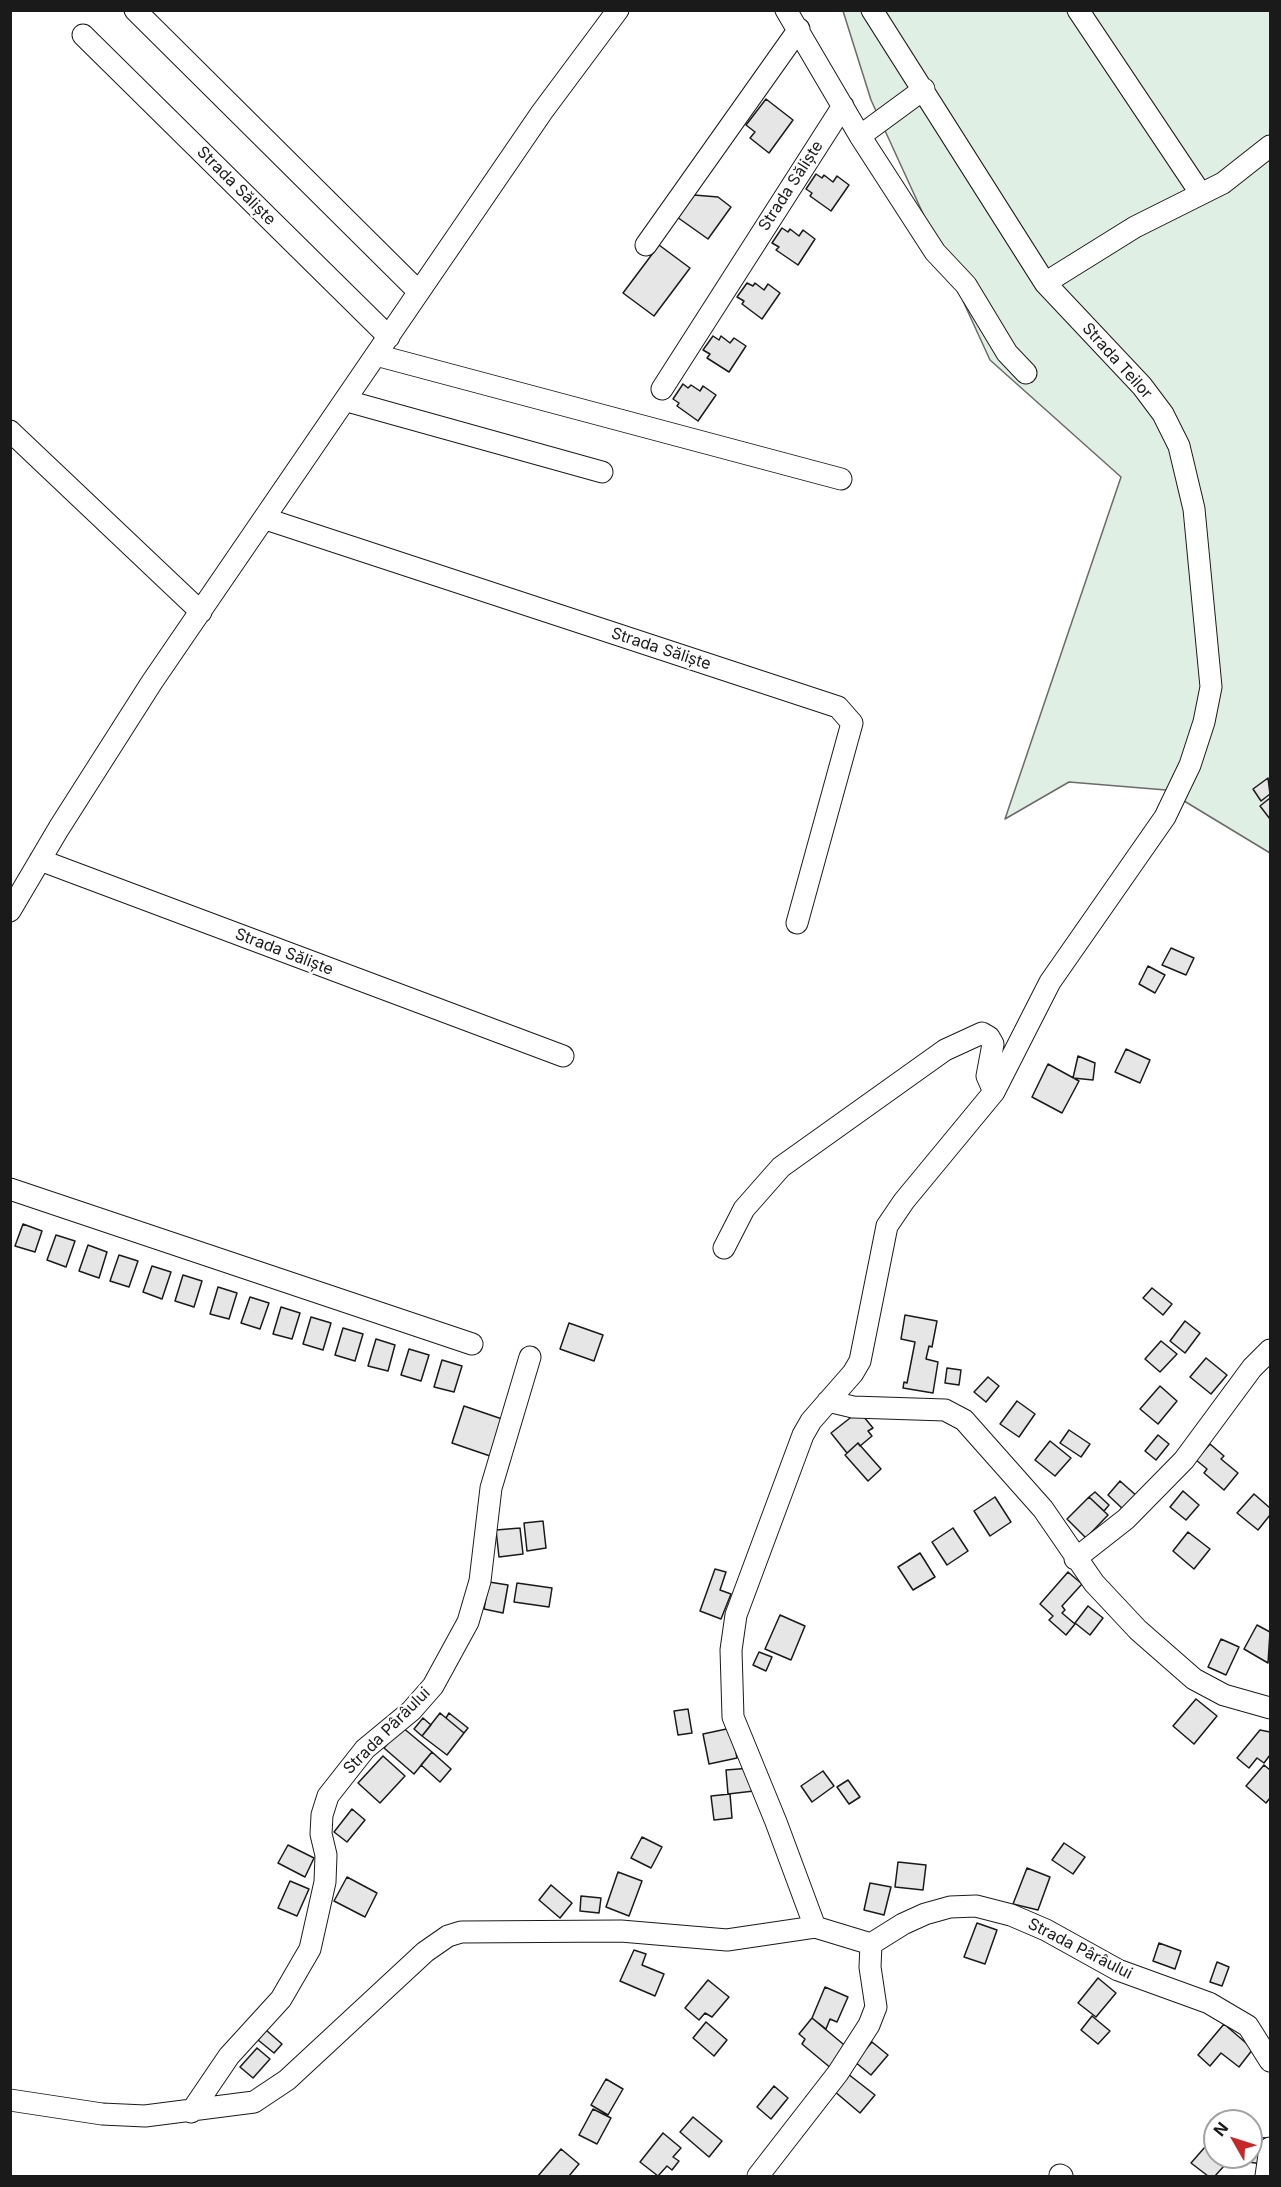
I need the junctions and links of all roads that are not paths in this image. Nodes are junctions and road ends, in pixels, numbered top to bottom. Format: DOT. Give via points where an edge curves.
graph roads {
  1 [pos="135,10"];
  2 [pos="618,10"];
  3 [pos="786,10"];
  4 [pos="872,10"];
  5 [pos="1078,10"];
  6 [pos="799,29"];
  7 [pos="83,34"];
  8 [pos="924,89"];
  9 [pos="843,106"];
  10 [pos="861,136"];
  11 [pos="1270,146"];
  12 [pos="1201,194"];
  13 [pos="646,245"];
  14 [pos="1045,283"];
  15 [pos="419,292"];
  16 [pos="389,337"];
  17 [pos="376,356"];
  18 [pos="1026,373"];
  19 [pos="662,388"];
  20 [pos="347,400"];
  21 [pos="10,431"];
  22 [pos="602,472"];
  23 [pos="841,479"];
  24 [pos="266,519"];
  25 [pos="201,612"];
  26 [pos="40,860"];
  27 [pos="13,900"];
  28 [pos="797,923"];
  29 [pos="562,1056"];
  30 [pos="993,1092"];
  31 [pos="10,1189"];
  32 [pos="724,1248"];
  33 [pos="472,1344"];
  34 [pos="1270,1350"];
  35 [pos="530,1357"];
  36 [pos="828,1401"];
  37 [pos="1075,1559"];
  38 [pos="1270,1708"];
  39 [pos="815,1927"];
  40 [pos="871,1944"];
  41 [pos="1270,2061"];
  42 [pos="10,2100"];
  43 [pos="191,2112"];
  44 [pos="1270,2148"];
  45 [pos="758,2176"];
  46 [pos="1266,2176"];
  1 -- 15 [label="street"];
  2 -- 15 [label="street" via="542,112"];
  3 -- 6 [label="street"];
  4 -- 8 [label="street, Strada Teilor"];
  5 -- 12 [label="street"];
  6 -- 9 [label="street"];
  6 -- 13 [label="street"];
  7 -- 16 [label="street, Strada Săliște"];
  8 -- 10 [label="street"];
  8 -- 14 [label="street, Strada Teilor"];
  9 -- 10 [label="street"];
  9 -- 19 [label="street, Strada Săliște"];
  10 -- 18 [label="street" via="935,252 966,285 1007,353"];
  11 -- 12 [label="street" via="1223,183"];
  12 -- 14 [label="street" via="1135,227"];
  14 -- 30 [label="street, Strada Teilor" via="1142,386 1163,414 1179,446 1194,509 1211,687 1190,765 1165,817 1050,982"];
  15 -- 16 [label="street"];
  16 -- 17 [label="street"];
  17 -- 20 [label="street"];
  17 -- 23 [label="street"];
  20 -- 22 [label="street"];
  20 -- 24 [label="street"];
  21 -- 25 [label="street"];
  24 -- 25 [label="street"];
  24 -- 28 [label="street, Strada Săliște" via="838,707 852,723"];
  25 -- 26 [label="street" via="97,766"];
  26 -- 27 [label="street"];
  26 -- 29 [label="street, Strada Săliște"];
  30 -- 32 [label="street" via="987,1076 993,1044 989,1037 982,1033 945,1050 781,1167 744,1209"];
  30 -- 36 [label="street, Strada Teilor" via="887,1226 860,1361"];
  31 -- 33 [label="street"];
  34 -- 37 [label="street" via="1246,1374 1184,1460 1126,1520"];
  35 -- 43 [label="street, Strada Pârâului" via="491,1488 480,1581 468,1622 433,1686 411,1711 365,1749 328,1796 322,1825 325,1882 310,1949 281,1999 229,2056"];
  36 -- 37 [label="street" via="853,1407 945,1410 964,1420 1043,1509"];
  36 -- 39 [label="street, Strada Teilor" via="803,1435 749,1578 736,1615 730,1673 733,1717"];
  37 -- 38 [label="street" via="1138,1630 1194,1678 1224,1695"];
  39 -- 40 [label="street"];
  39 -- 43 [label="street" via="727,1940 621,1932 461,1932 425,1952 269,2094 254,2102"];
  40 -- 41 [label="street, Strada Pârâului" via="917,1917 950,1907 976,1906 1011,1915 1118,1970 1209,2002 1248,2026"];
  40 -- 45 [label="street" via="876,2007 857,2046"];
  42 -- 43 [label="street" via="102,2114"];
  44 -- 46 [label="street"];
}
